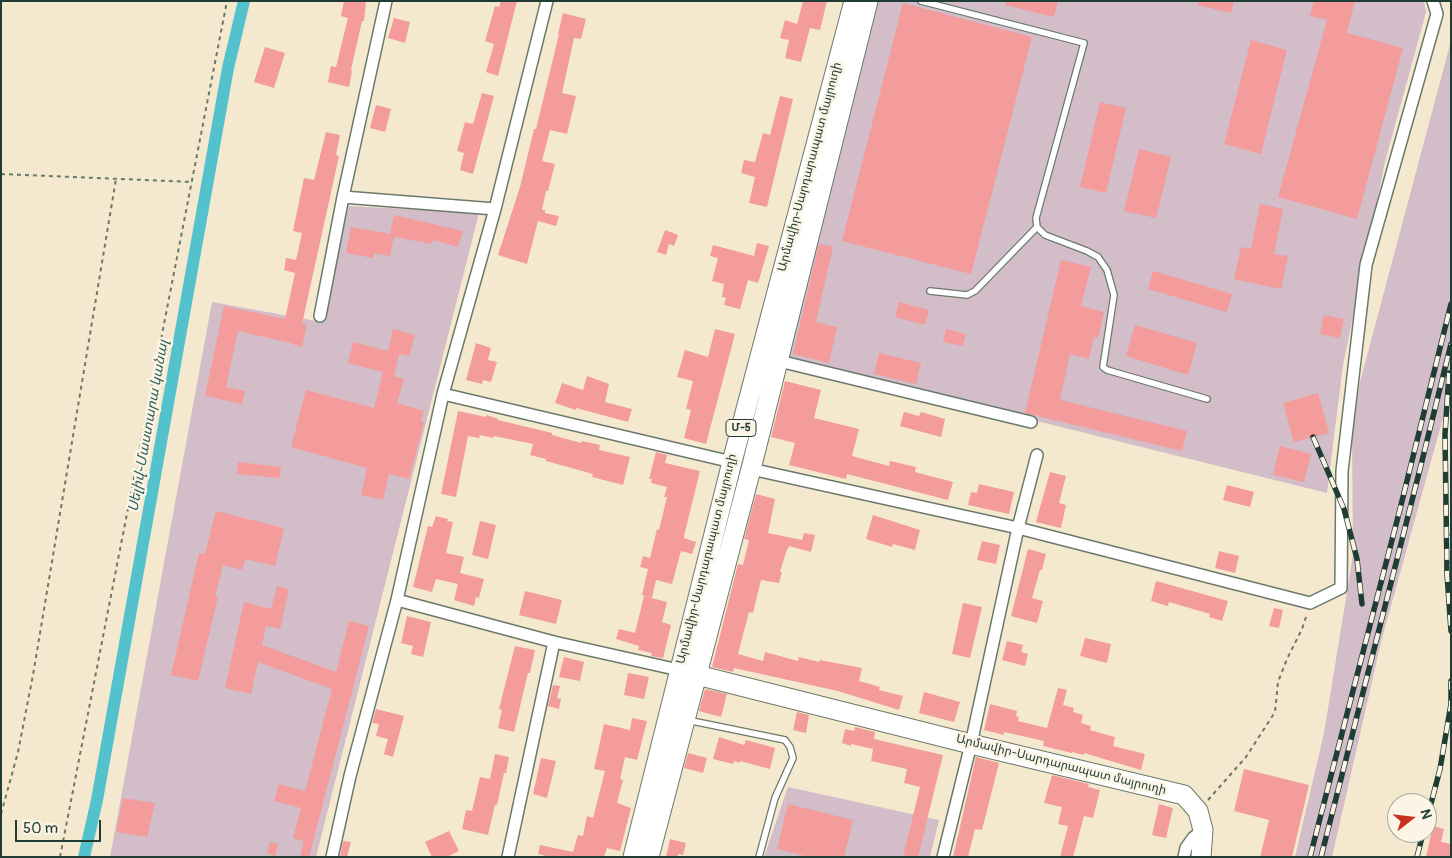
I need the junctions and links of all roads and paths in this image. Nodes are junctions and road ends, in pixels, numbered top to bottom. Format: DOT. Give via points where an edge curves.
graph roads {
  1 [pos="227,1"];
  2 [pos="386,1"];
  3 [pos="547,1"];
  4 [pos="854,1"];
  5 [pos="868,1"];
  6 [pos="921,1"];
  7 [pos="1433,1"];
  8 [pos="827,131"];
  9 [pos="1,174"];
  10 [pos="116,179"];
  11 [pos="192,182"];
  12 [pos="343,198"];
  13 [pos="496,209"];
  14 [pos="1037,227"];
  15 [pos="930,291"];
  16 [pos="320,316"];
  17 [pos="779,361"];
  18 [pos="443,394"];
  19 [pos="1207,398"];
  20 [pos="1032,422"];
  21 [pos="1037,455"];
  22 [pos="732,462"];
  23 [pos="752,469"];
  24 [pos="1018,528"];
  25 [pos="1451,538"];
  26 [pos="1451,559"];
  27 [pos="397,600"];
  28 [pos="1310,603"];
  29 [pos="554,642"];
  30 [pos="688,673"];
  31 [pos="685,720"];
  32 [pos="971,744"];
  33 [pos="1198,811"];
  34 [pos="1,814"];
  35 [pos="1203,830"];
  36 [pos="60,857"];
  37 [pos="332,857"];
  38 [pos="508,857"];
  39 [pos="633,857"];
  40 [pos="648,857"];
  41 [pos="759,857"];
  42 [pos="943,857"];
  43 [pos="1184,857"];
  44 [pos="1201,857"];
  1 -- 11 [label="path"];
  2 -- 12 [label="street"];
  3 -- 13 [label="street"];
  4 -- 8 [label="highway, Արմավիր-Սարդարապատ մայրուղի / Մ-5"];
  5 -- 8 [label="highway, Արմավիր-Սարդարապատ մայրուղի / Մ-5"];
  6 -- 14 [label="lane" via="1084,43 1036,218"];
  7 -- 28 [label="street" via="1437,14 1366,265 1342,471 1341,588"];
  8 -- 17 [label="highway, Արմավիր-Սարդարապատ մայրուղի / Մ-5"];
  8 -- 22 [label="highway, Արմավիր-Սարդարապատ մայրուղի / Մ-5"];
  9 -- 10 [label="path"];
  10 -- 11 [label="path"];
  10 -- 34 [label="path" via="33,674 18,752"];
  11 -- 36 [label="path"];
  12 -- 13 [label="street"];
  12 -- 16 [label="street"];
  13 -- 18 [label="street"];
  14 -- 15 [label="lane" via="975,291 967,295"];
  14 -- 19 [label="lane" via="1045,235 1087,250 1098,257 1107,270 1114,295 1103,367"];
  17 -- 20 [label="street"];
  17 -- 23 [label="highway, Արմավիր-Սարդարապատ մայրուղի / Մ-5"];
  18 -- 22 [label="street"];
  18 -- 27 [label="street"];
  21 -- 24 [label="street"];
  22 -- 30 [label="highway, Արմավիր-Սարդարապատ մայրուղի / Մ-5"];
  23 -- 24 [label="street"];
  23 -- 30 [label="highway, Արմավիր-Սարդարապատ մայրուղի / Մ-5"];
  24 -- 28 [label="street"];
  24 -- 32 [label="street"];
  25 -- 26 [label="lane"];
  27 -- 29 [label="street"];
  27 -- 37 [label="street"];
  28 -- 33 [label="path" via="1278,682 1275,712 1246,757"];
  29 -- 30 [label="street"];
  29 -- 38 [label="street"];
  30 -- 31 [label="highway, Արմավիր-Սարդարապատ մայրուղի / Մ-5"];
  30 -- 32 [label="highway, Արմավիր-Սարդարապատ մայրուղի"];
  30 -- 39 [label="highway, Արմավիր-Սարդարապատ մայրուղի / Մ-5"];
  31 -- 40 [label="highway, Արմավիր-Սարդարապատ մայրուղի / Մ-5"];
  31 -- 41 [label="lane" via="784,740 790,746 793,758 775,798"];
  32 -- 33 [label="highway, Արմավիր-Սարդարապատ մայրուղի" via="1184,795"];
  32 -- 42 [label="street"];
  33 -- 35 [label="highway"];
  35 -- 43 [label="street" via="1193,838"];
  35 -- 44 [label="highway"];
}
